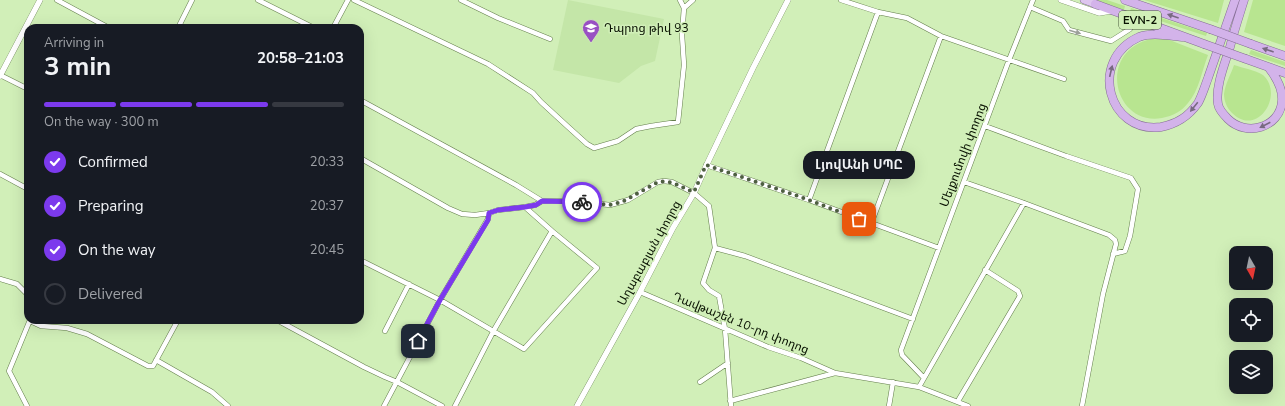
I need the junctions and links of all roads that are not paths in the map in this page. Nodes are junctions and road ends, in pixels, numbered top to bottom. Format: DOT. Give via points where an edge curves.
graph roads {
  1 [pos="40,0"];
  2 [pos="57,0"];
  3 [pos="192,0"];
  4 [pos="258,0"];
  5 [pos="348,0"];
  6 [pos="354,0"];
  7 [pos="461,0"];
  8 [pos="680,0"];
  9 [pos="693,0"];
  10 [pos="788,0"];
  11 [pos="841,0"];
  12 [pos="1033,0"];
  13 [pos="1061,0"];
  14 [pos="1084,0"];
  15 [pos="1125,0"];
  16 [pos="1235,0"];
  17 [pos="1244,0"];
  18 [pos="1095,4"];
  19 [pos="1030,7"];
  20 [pos="684,8"];
  21 [pos="1113,10"];
  22 [pos="878,12"];
  23 [pos="1136,18"];
  24 [pos="27,24"];
  25 [pos="102,24"];
  26 [pos="180,24"];
  27 [pos="306,24"];
  28 [pos="335,24"];
  29 [pos="24,30"];
  30 [pos="941,36"];
  31 [pos="1184,36"];
  32 [pos="550,39"];
  33 [pos="1285,56"];
  34 [pos="1009,60"];
  35 [pos="1269,68"];
  36 [pos="1285,73"];
  37 [pos="0,75"];
  38 [pos="1064,79"];
  39 [pos="24,87"];
  40 [pos="364,102"];
  41 [pos="985,126"];
  42 [pos="364,160"];
  43 [pos="706,165"];
  44 [pos="0,174"];
  45 [pos="964,182"];
  46 [pos="24,187"];
  47 [pos="694,192"];
  48 [pos="809,200"];
  49 [pos="542,201"];
  50 [pos="1024,203"];
  51 [pos="525,207"];
  52 [pos="489,213"];
  53 [pos="871,224"];
  54 [pos="552,232"];
  55 [pos="715,248"];
  56 [pos="939,248"];
  57 [pos="1113,254"];
  58 [pos="364,262"];
  59 [pos="985,270"];
  60 [pos="0,279"];
  61 [pos="409,284"];
  62 [pos="24,291"];
  63 [pos="640,292"];
  64 [pos="440,300"];
  65 [pos="913,318"];
  66 [pos="28,324"];
  67 [pos="37,324"];
  68 [pos="176,324"];
  69 [pos="285,324"];
  70 [pos="725,329"];
  71 [pos="386,330"];
  72 [pos="494,330"];
  73 [pos="156,360"];
  74 [pos="728,363"];
  75 [pos="835,373"];
  76 [pos="924,378"];
  77 [pos="397,382"];
  78 [pos="700,382"];
  79 [pos="893,382"];
  80 [pos="919,387"];
  81 [pos="958,402"];
  82 [pos="730,404"];
  83 [pos="27,406"];
  84 [pos="228,406"];
  85 [pos="384,406"];
  86 [pos="442,406"];
  87 [pos="455,406"];
  88 [pos="577,406"];
  89 [pos="889,406"];
  90 [pos="968,406"];
  91 [pos="1082,406"];
  1 -- 24 [label="street"];
  2 -- 25 [label="street"];
  3 -- 26 [label="street"];
  4 -- 27 [label="street"];
  5 -- 28 [label="street"];
  6 -- 20 [label="street" via="488,64 534,93 594,148 618,141 636,130 678,122 684,65"];
  7 -- 32 [label="street"];
  8 -- 20 [label="street"];
  9 -- 20 [label="street"];
  10 -- 43 [label="street, Աղաբաբյան փողոց"];
  11 -- 22 [label="street"];
  12 -- 19 [label="street, Մելքումովի փողոց"];
  13 -- 21 [label="street" via="1099,13"];
  14 -- 18 [label="main road, EVN-2"];
  33 -- 15 [label="highway, EVN-2, one-way, bridge"];
  16 -- 31 [label="highway, one-way" via="1198,102 1186,117 1176,124 1155,128 1133,122 1124,116 1112,97 1109,85 1113,61 1126,46 1139,37"];
  35 -- 17 [label="highway, one-way" via="1281,93 1282,102 1274,119 1269,124 1256,128 1243,128 1231,122 1221,111 1218,95 1221,75"];
  18 -- 21 [label="highway, EVN-2"];
  19 -- 23 [label="street, one-way" via="1063,21 1069,30 1111,41 1130,29"];
  19 -- 34 [label="street, Մելքումովի փողոց"];
  21 -- 23 [label="highway, EVN-2"];
  22 -- 30 [label="street" via="907,18"];
  22 -- 48 [label="street"];
  23 -- 31 [label="highway, EVN-2"];
  29 -- 37 [label="street"];
  30 -- 34 [label="street"];
  30 -- 53 [label="street"];
  31 -- 35 [label="highway, bridge"];
  34 -- 38 [label="street"];
  34 -- 41 [label="street, Մելքումովի փողոց"];
  35 -- 36 [label="highway"];
  37 -- 39 [label="street"];
  40 -- 49 [label="street"];
  41 -- 45 [label="street, Մելքումովի փողոց"];
  41 -- 57 [label="street" via="1131,178 1138,189 1130,236 1125,251"];
  42 -- 52 [label="street" via="462,214"];
  43 -- 47 [label="street, Աղաբաբյան փողոց"];
  43 -- 48 [label="street"];
  44 -- 46 [label="street"];
  45 -- 50 [label="street"];
  45 -- 56 [label="street, Մելքումովի փողոց"];
  47 -- 49 [label="street" via="664,181 628,200 610,205"];
  47 -- 55 [label="street" via="709,206"];
  47 -- 63 [label="street, Աղաբաբյան փողոց"];
  48 -- 53 [label="street"];
  49 -- 51 [label="street"];
  50 -- 57 [label="street" via="1109,236 1116,244"];
  50 -- 59 [label="street"];
  51 -- 52 [label="street"];
  51 -- 54 [label="street"];
  52 -- 64 [label="street" via="488,220"];
  53 -- 56 [label="street"];
  54 -- 72 [label="street"];
  54 -- 72 [label="street" via="597,268 524,348"];
  55 -- 65 [label="street" via="745,256"];
  55 -- 70 [label="street" via="703,283 719,296"];
  56 -- 65 [label="street, Մելքումովի փողոց"];
  57 -- 91 [label="street"];
  58 -- 61 [label="street"];
  59 -- 76 [label="street"];
  59 -- 81 [label="street" via="1018,291 1020,296"];
  60 -- 62 [label="street" via="17,284"];
  61 -- 64 [label="street"];
  61 -- 71 [label="street"];
  63 -- 70 [label="street, Դավթաշեն 10-րդ փողոց"];
  63 -- 88 [label="street, Աղաբաբյան փողոց"];
  64 -- 72 [label="street"];
  64 -- 77 [label="street"];
  65 -- 76 [label="street, Մելքումովի փողոց" via="901,350 902,355"];
  66 -- 83 [label="street" via="9,371"];
  67 -- 73 [label="street" via="87,334 148,366 153,366"];
  68 -- 73 [label="street"];
  69 -- 77 [label="street"];
  70 -- 74 [label="street"];
  70 -- 75 [label="street, Դավթաշեն 10-րդ փողոց"];
  72 -- 87 [label="street"];
  73 -- 84 [label="street" via="212,392"];
  74 -- 78 [label="street"];
  74 -- 82 [label="street"];
  75 -- 79 [label="street"];
  75 -- 82 [label="street"];
  76 -- 80 [label="street"];
  77 -- 85 [label="street"];
  77 -- 86 [label="street"];
  79 -- 80 [label="street"];
  79 -- 89 [label="street"];
  80 -- 81 [label="street"];
  81 -- 90 [label="street"];
}
